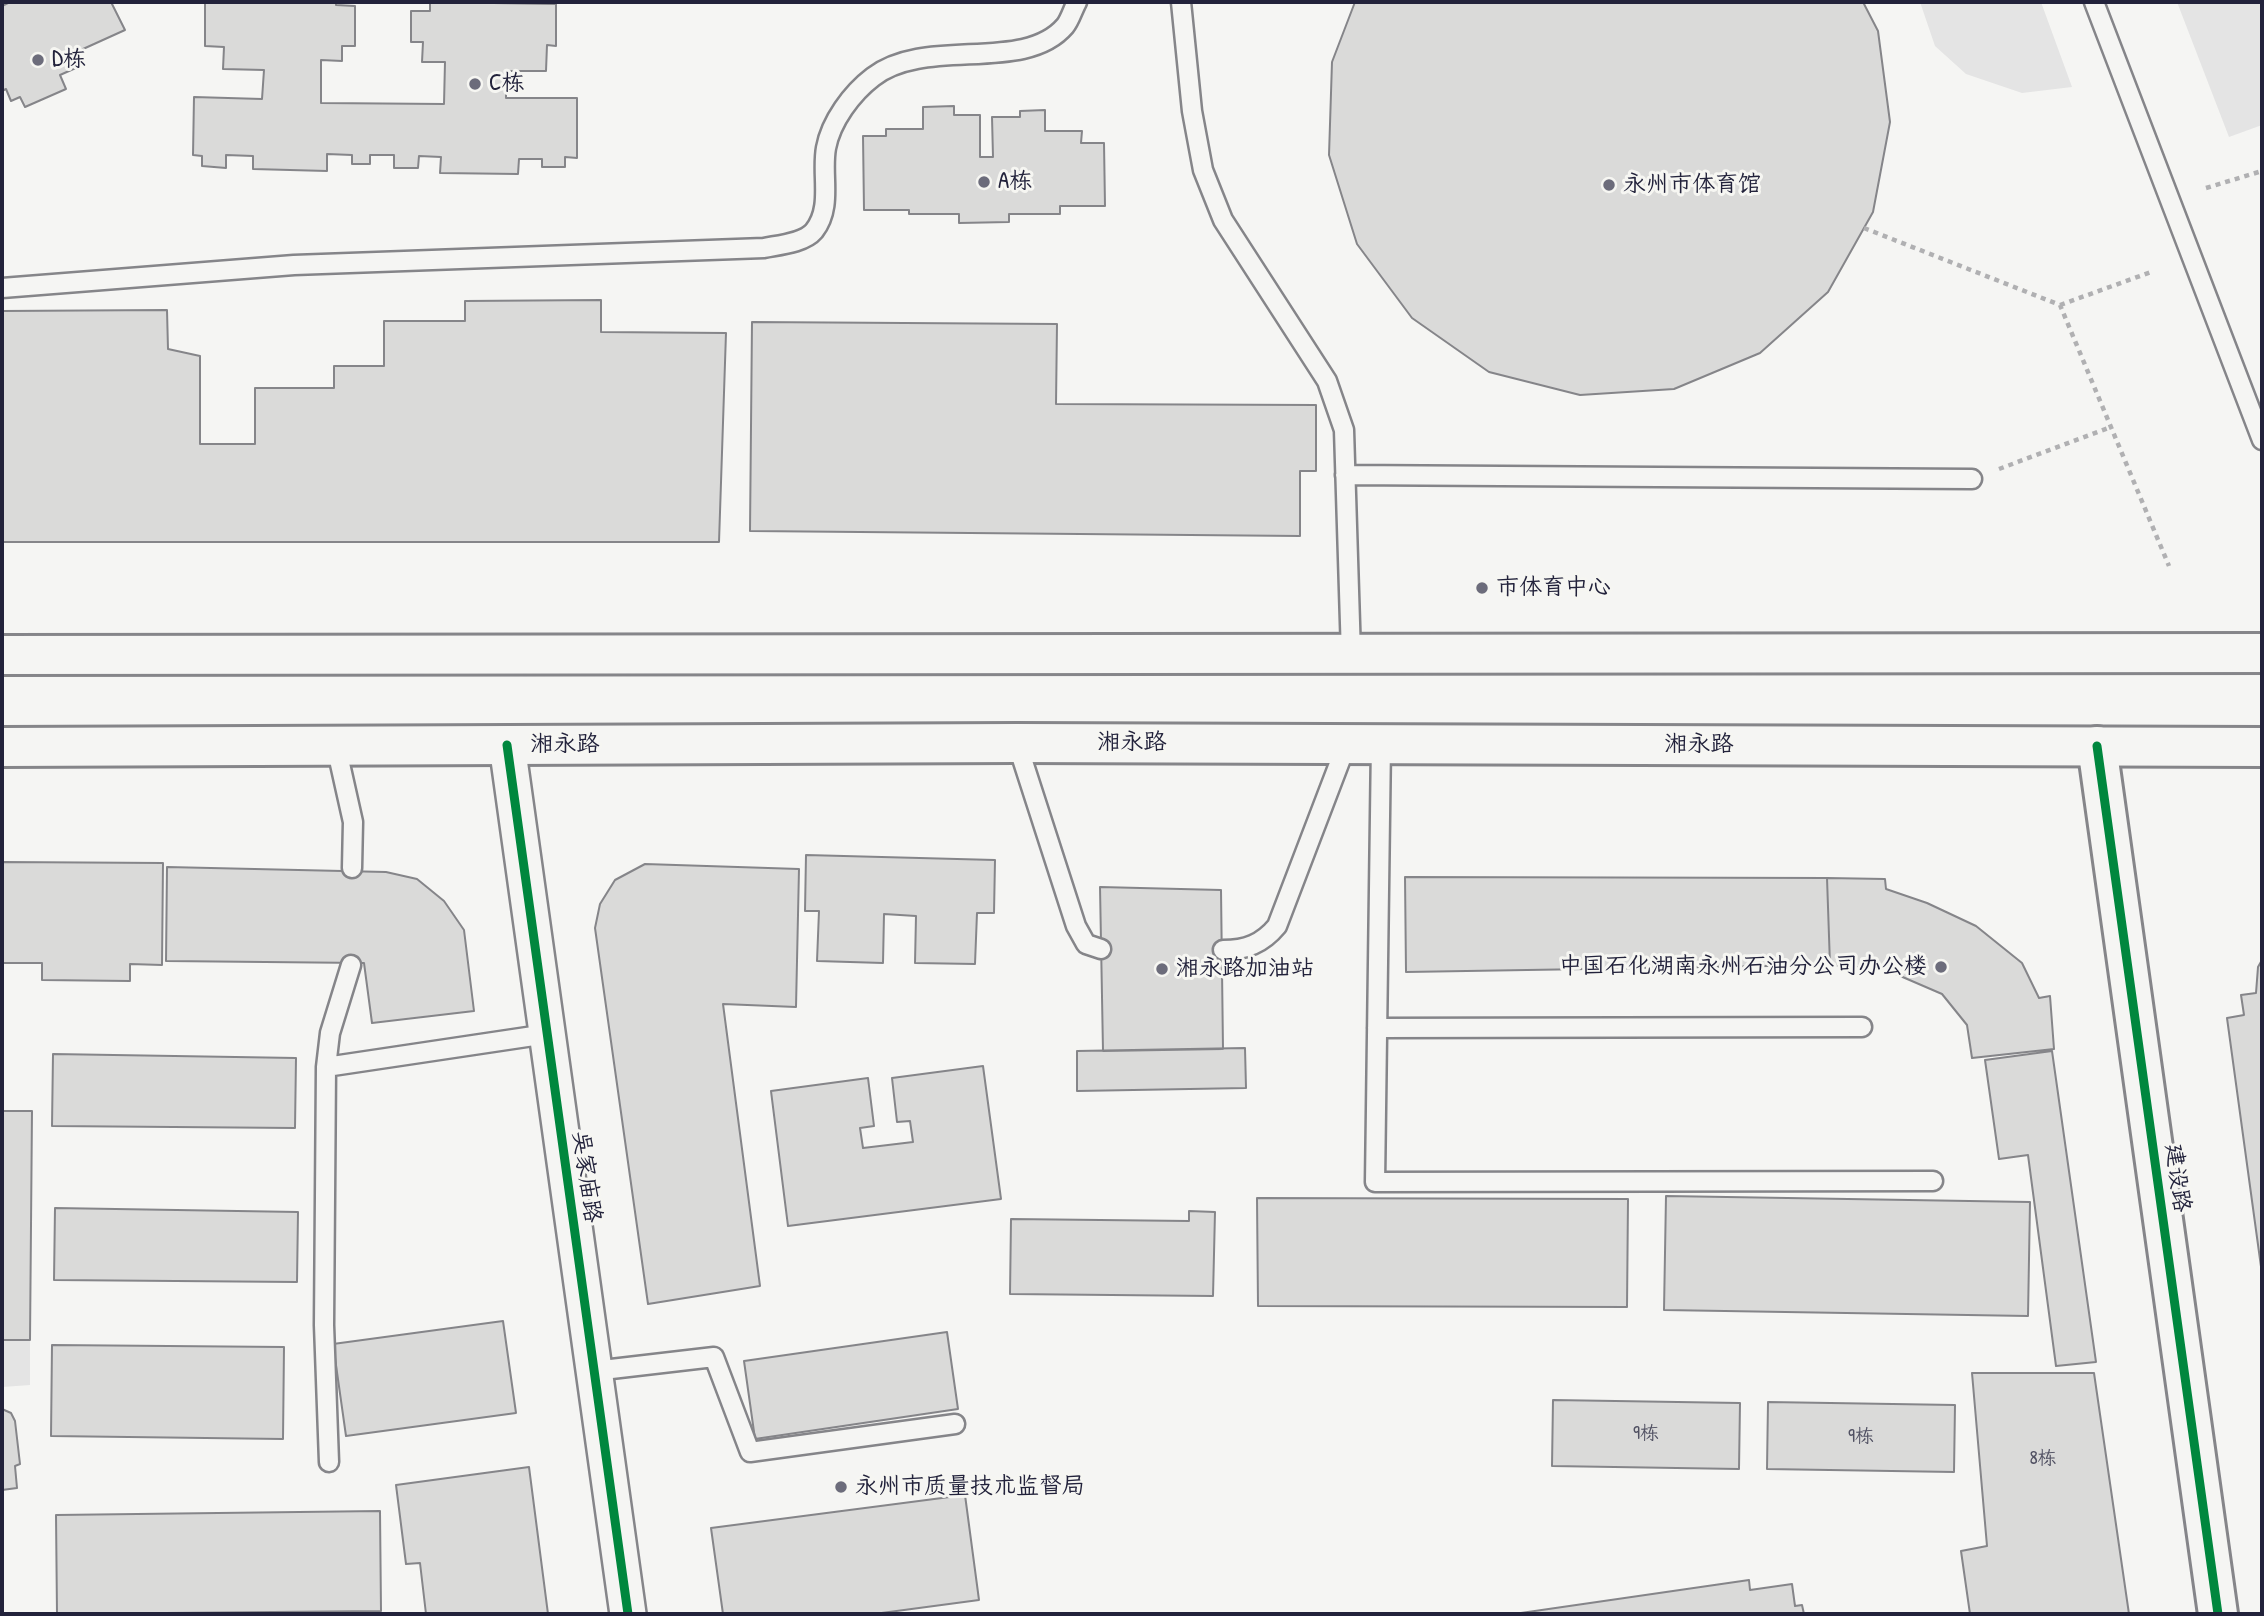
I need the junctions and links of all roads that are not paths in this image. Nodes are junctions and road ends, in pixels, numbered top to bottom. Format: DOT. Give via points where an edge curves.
graph roads {
  1 [pos="1077,2"];
  2 [pos="1181,2"];
  3 [pos="2094,2"];
  4 [pos="2,288"];
  5 [pos="2262,440"];
  6 [pos="1345,475"];
  7 [pos="1972,479"];
  8 [pos="2262,653"];
  9 [pos="2,655"];
  10 [pos="1351,655"];
  11 [pos="1017,743"];
  12 [pos="1364,743"];
  13 [pos="507,745"];
  14 [pos="336,746"];
  15 [pos="2097,746"];
  16 [pos="2,747"];
  17 [pos="2262,747"];
  18 [pos="352,869"];
  19 [pos="1101,949"];
  20 [pos="1223,950"];
  21 [pos="351,965"];
  22 [pos="1862,1027"];
  23 [pos="1377,1028"];
  24 [pos="547,1034"];
  25 [pos="326,1067"];
  26 [pos="1933,1181"];
  27 [pos="594,1371"];
  28 [pos="955,1424"];
  29 [pos="329,1462"];
  30 [pos="628,1614"];
  31 [pos="2218,1614"];
  1 -- 4 [label="lane" via="1065,26 1042,42 1006,52 902,60 873,76 838,118 826,147 825,210 813,233 792,242 764,248 294,265"];
  2 -- 6 [label="lane" via="1203,170 1223,220 1327,381 1344,430"];
  3 -- 5 [label="lane"];
  6 -- 7 [label="lane"];
  6 -- 10 [label="lane"];
  8 -- 10 [label="main road"];
  9 -- 10 [label="main road"];
  11 -- 12 [label="main road, 湘永路"];
  11 -- 13 [label="main road, 湘永路"];
  11 -- 19 [label="lane" via="1076,926 1086,943"];
  12 -- 15 [label="main road, 湘永路"];
  12 -- 20 [label="lane" via="1277,926 1265,940 1248,948"];
  12 -- 23 [label="lane"];
  13 -- 14 [label="main road, 湘永路"];
  13 -- 24 [label="street, 吴家庙路"];
  14 -- 16 [label="main road, 湘永路"];
  14 -- 18 [label="lane" via="353,822"];
  15 -- 17 [label="main road, 湘永路"];
  15 -- 31 [label="main road, 建设路"];
  21 -- 25 [label="lane" via="330,1032"];
  22 -- 23 [label="lane"];
  23 -- 26 [label="lane" via="1376,1182"];
  24 -- 25 [label="lane"];
  24 -- 27 [label="street, 吴家庙路"];
  25 -- 29 [label="lane" via="324,1325"];
  27 -- 28 [label="lane" via="714,1357 750,1452"];
  27 -- 30 [label="street, 吴家庙路"];
}
